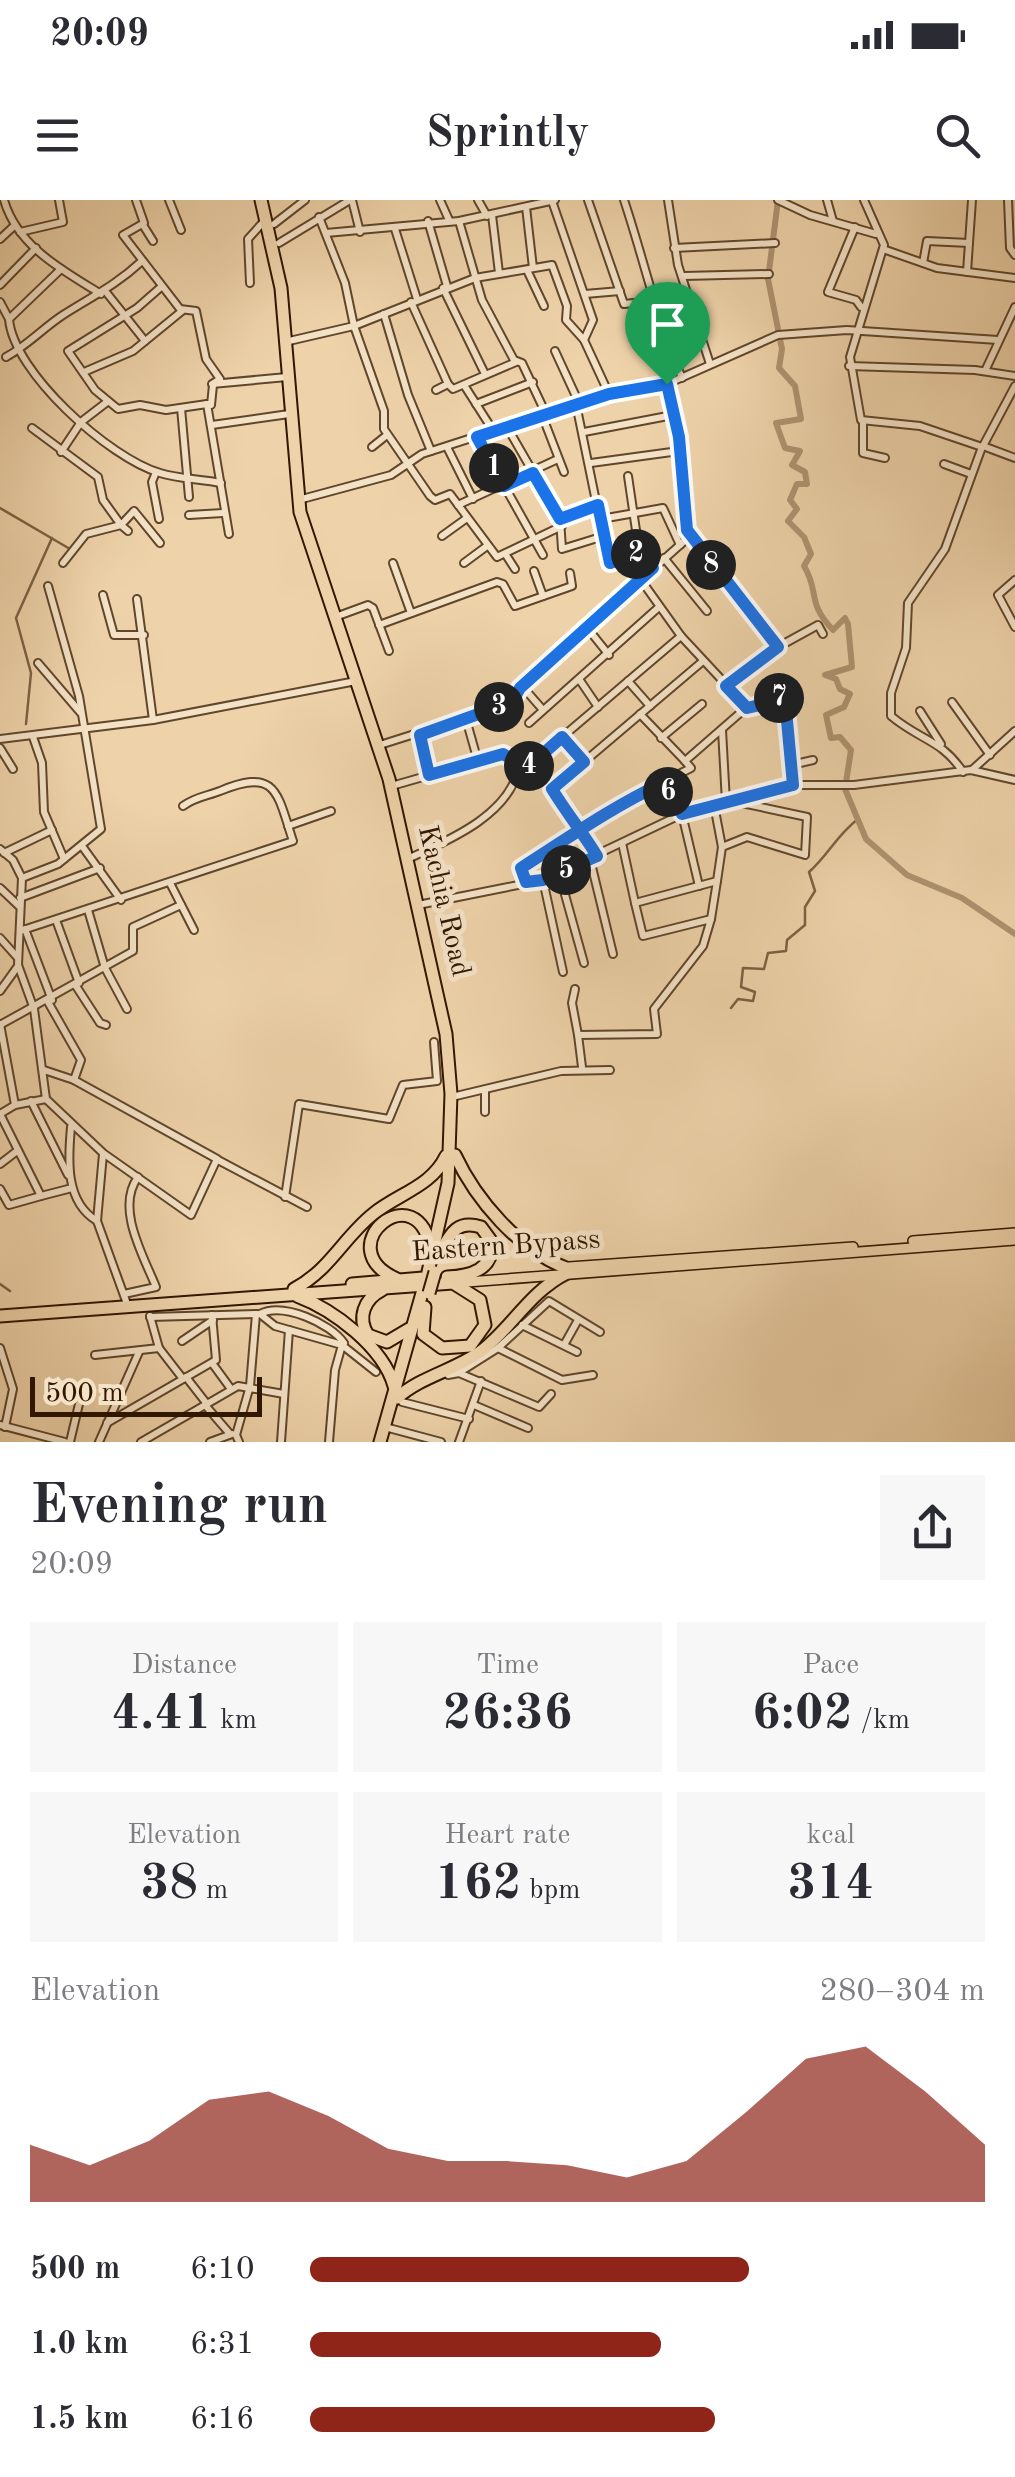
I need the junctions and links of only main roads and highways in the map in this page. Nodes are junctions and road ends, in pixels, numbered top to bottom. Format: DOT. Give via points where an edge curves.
graph roads {
  1 [pos="264,200"];
  2 [pos="270,221"];
  3 [pos="291,399"];
  4 [pos="426,927"];
  5 [pos="453,1144"];
  6 [pos="1015,1236"];
  7 [pos="434,1263"];
  8 [pos="567,1270"];
  9 [pos="471,1276"];
  10 [pos="397,1279"];
  11 [pos="454,1283"];
  12 [pos="384,1289"];
  13 [pos="294,1292"];
  14 [pos="426,1293"];
  15 [pos="425,1307"];
  16 [pos="0,1314"];
  17 [pos="414,1321"];
  18 [pos="397,1399"];
  19 [pos="386,1424"];
  20 [pos="380,1442"];
  1 -- 2 [label="highway, Kachia Road"];
  2 -- 3 [label="highway, Kachia Road"];
  2 -- 3 [label="highway, Kachia Road" via="279,243"];
  3 -- 4 [label="highway, Kachia Road" via="302,499 383,744"];
  3 -- 4 [label="highway, Kachia Road" via="303,524 389,779"];
  4 -- 5 [label="highway, Kachia Road" via="446,1034"];
  4 -- 5 [label="highway, Kachia Road" via="447,1017 456,1096"];
  5 -- 7 [label="highway, Kachia Road"];
  5 -- 7 [label="highway, Kachia Road" via="454,1171"];
  5 -- 8 [label="highway" via="474,1189 530,1248"];
  5 -- 13 [label="highway" via="435,1174 376,1211 321,1273"];
  6 -- 8 [label="main road, Eastern Bypass"];
  7 -- 9 [label="highway" via="460,1225 486,1231 491,1257"];
  7 -- 10 [label="highway" via="419,1224 403,1216 385,1218 373,1231 372,1251"];
  7 -- 14 [label="highway, Kachia Road, bridge"];
  8 -- 9 [label="main road, Eastern Bypass"];
  8 -- 11 [label="main road, Eastern Bypass"];
  8 -- 18 [label="highway" via="478,1353 420,1380"];
  9 -- 10 [label="highway, Eastern Bypass"];
  10 -- 13 [label="highway, Eastern Bypass"];
  11 -- 12 [label="highway, Eastern Bypass"];
  11 -- 15 [label="highway" via="482,1305 485,1326 476,1342 449,1350 431,1344 423,1334"];
  12 -- 13 [label="highway, Eastern Bypass"];
  12 -- 17 [label="highway" via="364,1310 368,1335 392,1341"];
  13 -- 16 [label="highway, Eastern Bypass" via="125,1297"];
  13 -- 16 [label="highway, Eastern Bypass" via="148,1311"];
  13 -- 18 [label="highway" via="338,1318 386,1366"];
  14 -- 15 [label="highway"];
  14 -- 17 [label="highway, Kachia Road"];
  15 -- 18 [label="highway"];
  17 -- 18 [label="highway, Kachia Road"];
  18 -- 19 [label="highway, Kachia Road"];
  18 -- 19 [label="highway"];
  19 -- 20 [label="highway, Kachia Road"];
}
